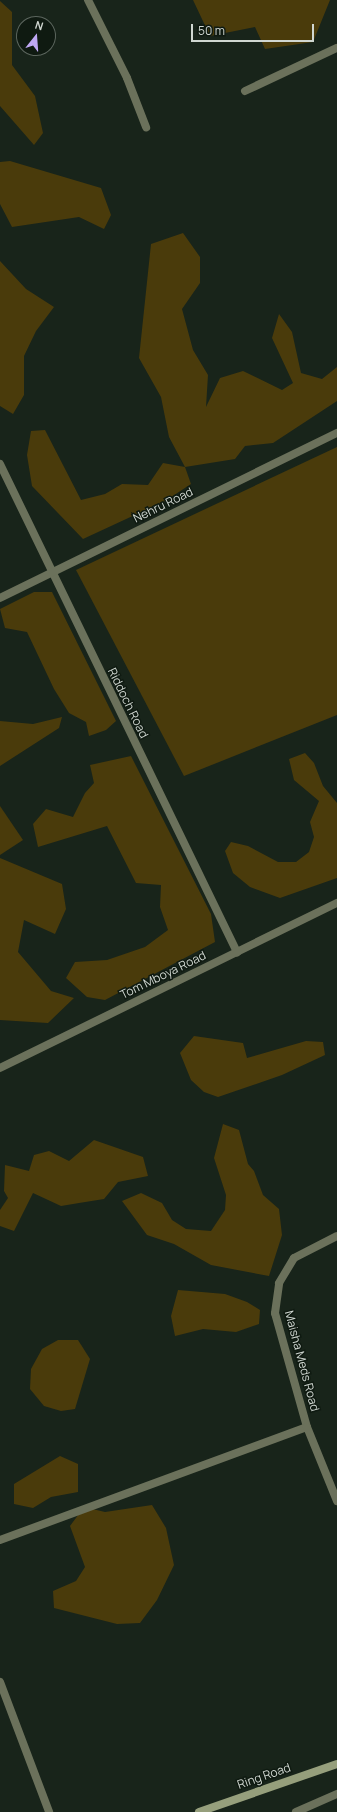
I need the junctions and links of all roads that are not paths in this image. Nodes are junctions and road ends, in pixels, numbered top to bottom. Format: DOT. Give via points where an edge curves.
graph roads {
  1 [pos="88,0"];
  2 [pos="337,48"];
  3 [pos="245,91"];
  4 [pos="146,127"];
  5 [pos="337,433"];
  6 [pos="0,464"];
  7 [pos="51,574"];
  8 [pos="0,598"];
  9 [pos="337,903"];
  10 [pos="237,952"];
  11 [pos="0,1068"];
  12 [pos="337,1236"];
  13 [pos="308,1427"];
  14 [pos="337,1500"];
  15 [pos="0,1540"];
  16 [pos="0,1682"];
  17 [pos="337,1764"];
  18 [pos="337,1794"];
  19 [pos="49,1812"];
  20 [pos="199,1812"];
  21 [pos="296,1812"];
  1 -- 4 [label="street" via="127,78"];
  2 -- 3 [label="street"];
  5 -- 7 [label="street, Nehru Road"];
  6 -- 7 [label="street, Riddoch Road"];
  7 -- 8 [label="street, Nehru Road"];
  7 -- 10 [label="street, Riddoch Road"];
  9 -- 10 [label="street, Tom Mboya Road"];
  10 -- 11 [label="street, Tom Mboya Road"];
  12 -- 13 [label="street, Maisha Meds Road" via="294,1258 279,1283 275,1313"];
  13 -- 14 [label="street, Maisha Meds Road"];
  13 -- 15 [label="street"];
  16 -- 19 [label="street"];
  17 -- 20 [label="main road, Ring Road"];
  18 -- 21 [label="street"];
}
